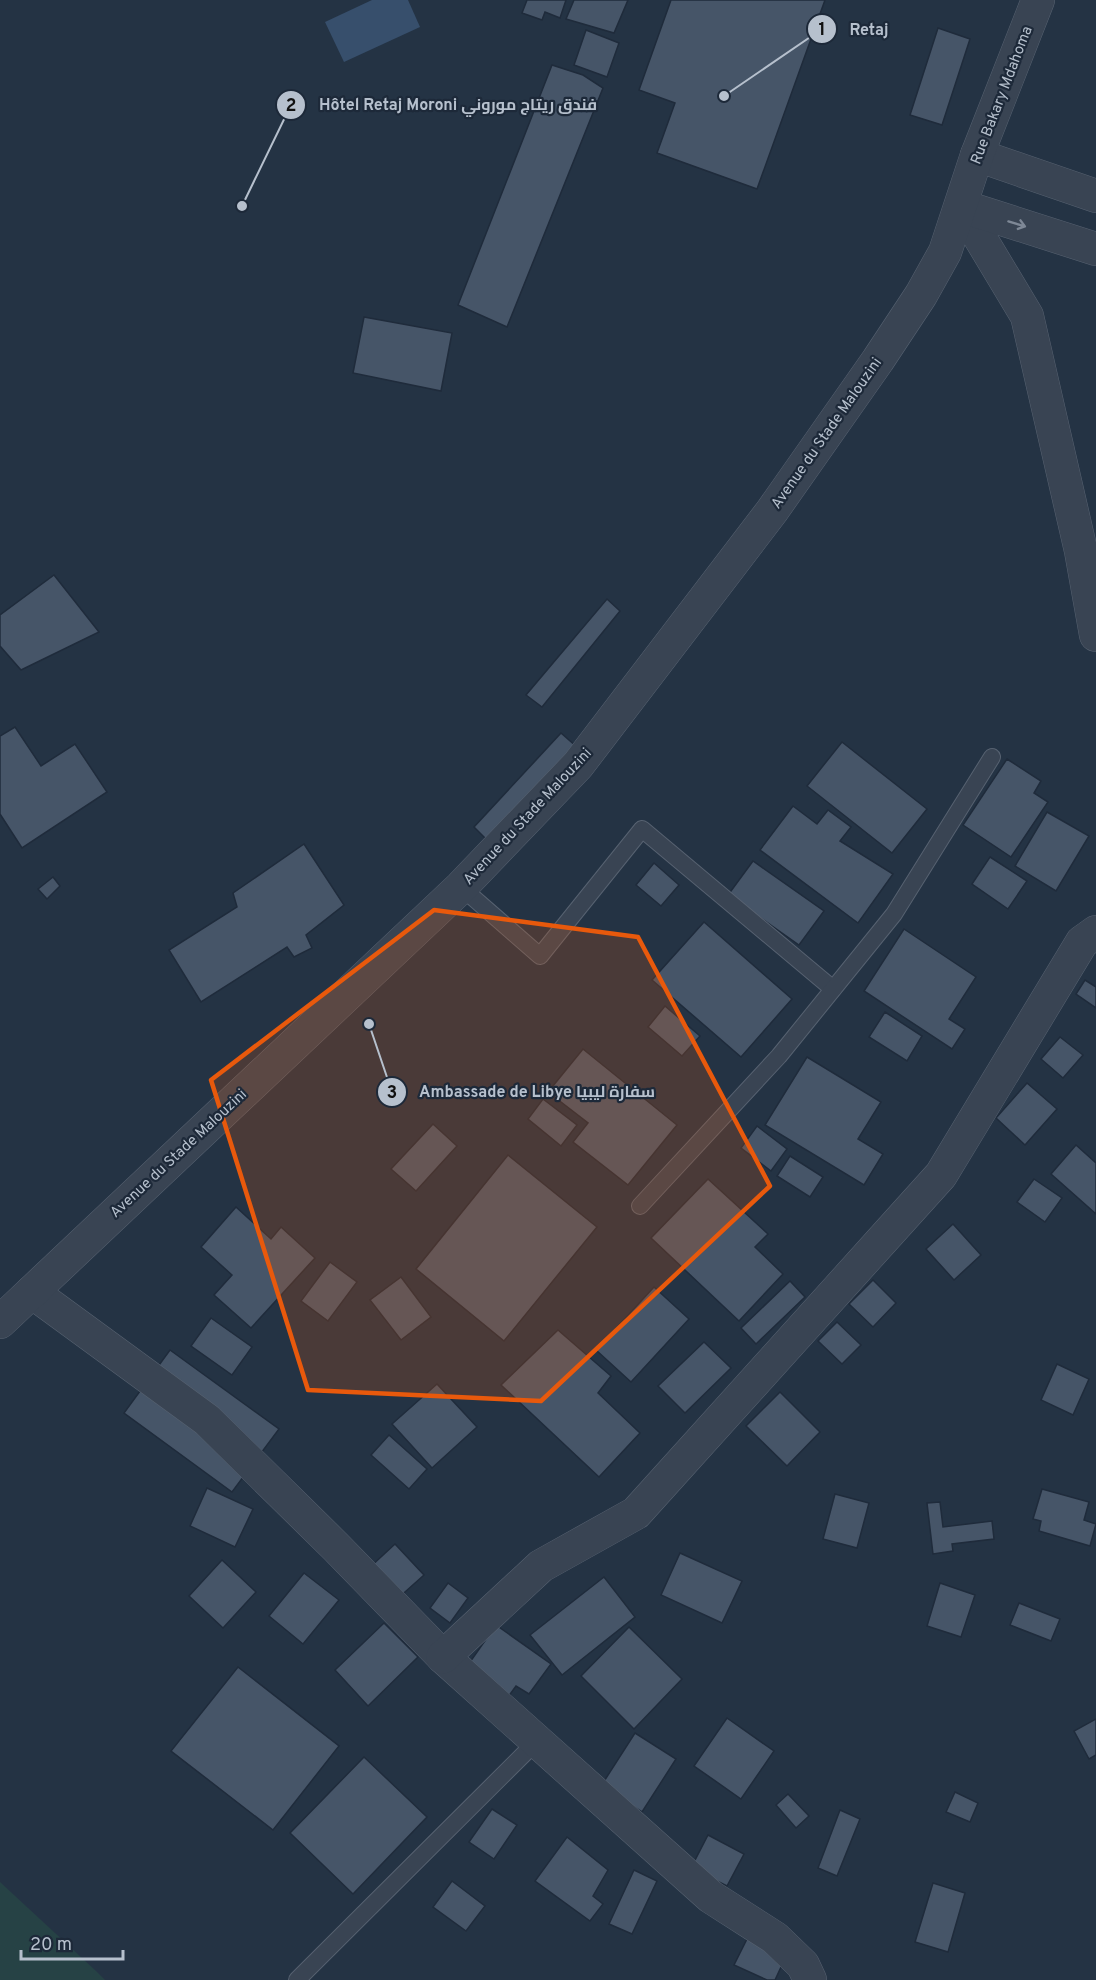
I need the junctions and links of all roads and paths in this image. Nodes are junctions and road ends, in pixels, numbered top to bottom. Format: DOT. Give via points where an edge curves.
graph roads {
  1 [pos="1038,0"];
  2 [pos="977,156"];
  3 [pos="1096,196"];
  4 [pos="963,199"];
  5 [pos="1096,249"];
  6 [pos="1096,635"];
  7 [pos="992,757"];
  8 [pos="461,887"];
  9 [pos="1096,932"];
  10 [pos="833,989"];
  11 [pos="640,1206"];
  12 [pos="32,1292"];
  13 [pos="0,1322"];
  14 [pos="443,1657"];
  15 [pos="538,1740"];
  16 [pos="297,1980"];
  17 [pos="810,1980"];
  1 -- 2 [label="street, Rue Bakary Mdahoma"];
  2 -- 3 [label="street"];
  2 -- 4 [label="street, Rue Bakary Mdahoma"];
  4 -- 5 [label="street, one-way"];
  4 -- 6 [label="street" via="1027,316 1081,551"];
  4 -- 8 [label="street, Avenue du Stade Malouzini" via="945,252 921,296 772,512 578,765"];
  7 -- 10 [label="lane" via="894,914"];
  8 -- 10 [label="lane" via="540,956 642,829"];
  8 -- 12 [label="street, Avenue du Stade Malouzini"];
  9 -- 14 [label="street" via="1082,942 941,1175 925,1193 636,1513 541,1566"];
  10 -- 11 [label="lane" via="779,1056"];
  12 -- 13 [label="street, Avenue du Stade Malouzini"];
  12 -- 14 [label="street" via="207,1420"];
  14 -- 15 [label="street"];
  15 -- 16 [label="lane"];
  15 -- 17 [label="street" via="711,1897 775,1938 802,1965"];
}
